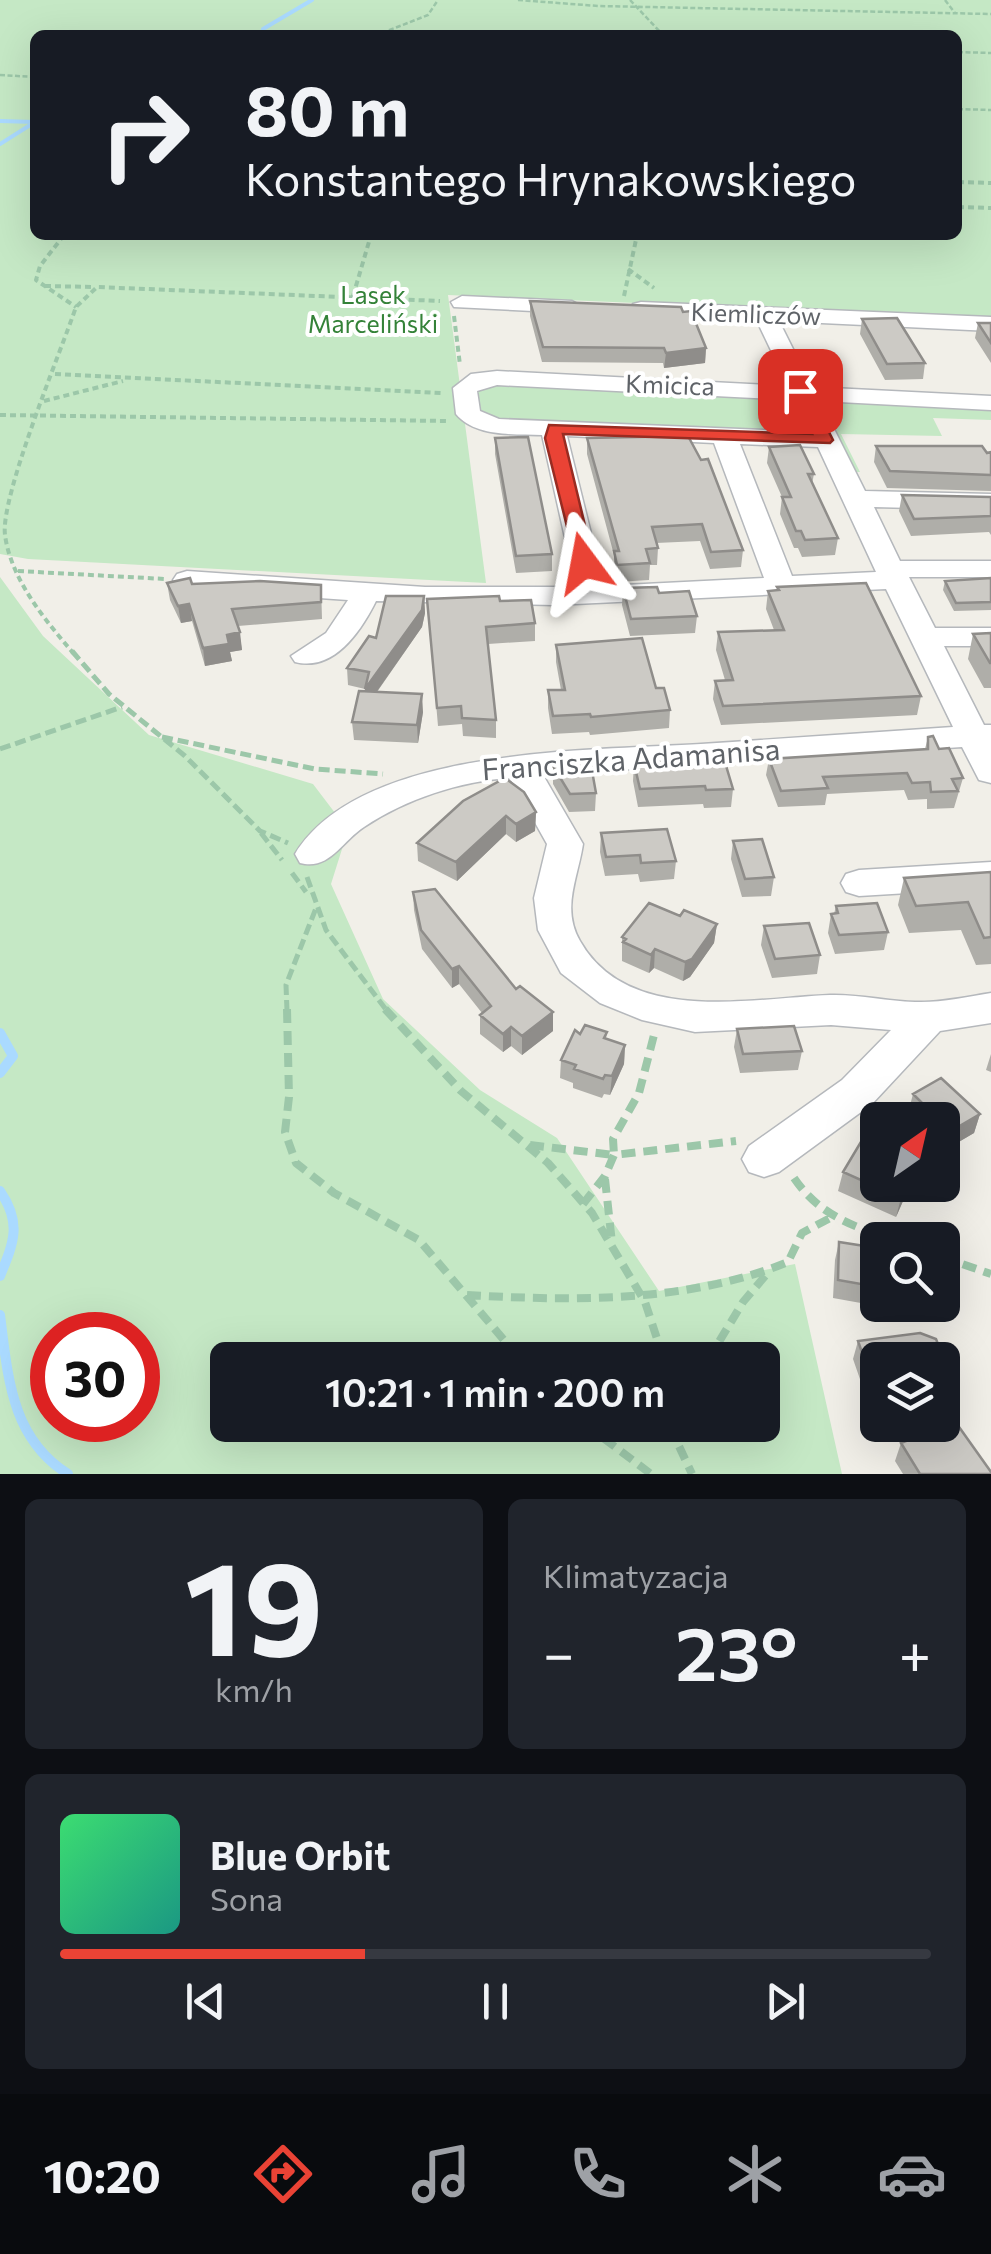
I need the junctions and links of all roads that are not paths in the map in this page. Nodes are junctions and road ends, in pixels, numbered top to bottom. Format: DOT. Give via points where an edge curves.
graph roads {
  1 [pos="454,302"];
  2 [pos="622,306"];
  3 [pos="586,307"];
  4 [pos="764,314"];
  5 [pos="991,324"];
  6 [pos="800,391"];
  7 [pos="991,402"];
  8 [pos="555,428"];
  9 [pos="724,436"];
  10 [pos="824,440"];
  11 [pos="853,498"];
  12 [pos="991,502"];
  13 [pos="991,570"];
  14 [pos="890,574"];
  15 [pos="187,580"];
  16 [pos="781,585"];
  17 [pos="365,594"];
  18 [pos="592,595"];
  19 [pos="991,636"];
  20 [pos="922,637"];
  21 [pos="306,656"];
  22 [pos="982,736"];
  23 [pos="520,765"];
  24 [pos="991,772"];
  25 [pos="314,854"];
  26 [pos="991,874"];
  27 [pos="859,882"];
  28 [pos="991,1008"];
  29 [pos="930,1017"];
  30 [pos="764,1159"];
  1 -- 3 [label="street"];
  2 -- 4 [label="street, Kiemliczów"];
  4 -- 5 [label="street, Kiemliczów"];
  4 -- 6 [label="street"];
  6 -- 7 [label="street, Kmicica"];
  6 -- 8 [label="street, Kmicica" via="528,379 479,379 466,388 472,417"];
  6 -- 10 [label="street"];
  8 -- 9 [label="street"];
  8 -- 18 [label="street"];
  9 -- 10 [label="street"];
  9 -- 16 [label="street"];
  10 -- 11 [label="street"];
  11 -- 12 [label="street"];
  11 -- 14 [label="street"];
  13 -- 14 [label="street"];
  14 -- 16 [label="street"];
  14 -- 20 [label="street"];
  15 -- 17 [label="street" via="340,587"];
  16 -- 18 [label="street"];
  17 -- 18 [label="street"];
  17 -- 21 [label="street" via="344,635"];
  19 -- 20 [label="street"];
  20 -- 22 [label="street"];
  22 -- 23 [label="street, Franciszka Adamanisa"];
  22 -- 24 [label="street"];
  23 -- 25 [label="street, Franciszka Adamanisa" via="427,784 340,826"];
  23 -- 29 [label="street" via="565,844 550,899 553,920 568,954 599,986 656,1012 694,1018 834,1010"];
  26 -- 27 [label="street"];
  28 -- 29 [label="street"];
  29 -- 30 [label="street" via="857,1092"];
}
